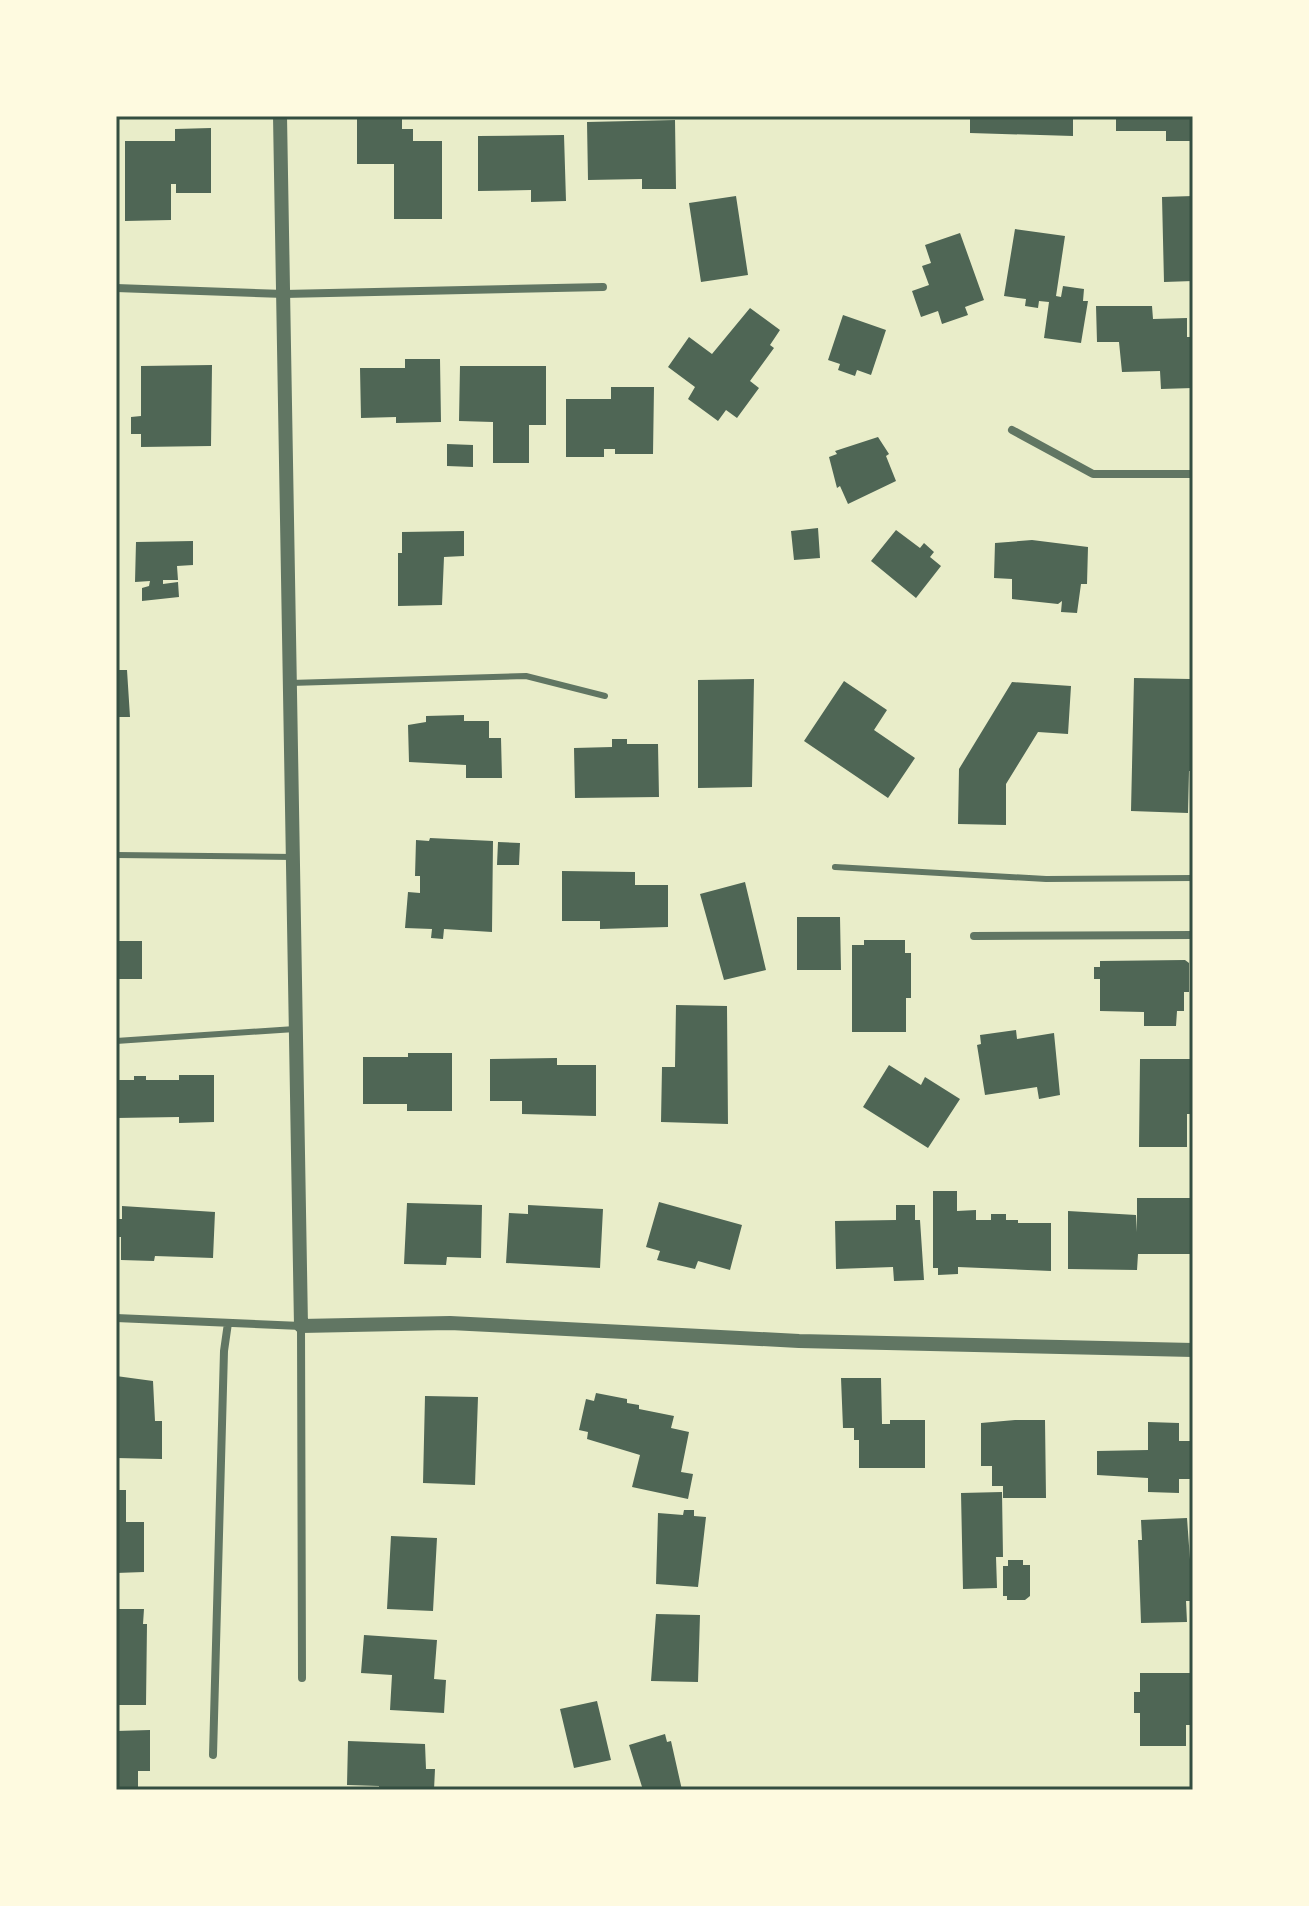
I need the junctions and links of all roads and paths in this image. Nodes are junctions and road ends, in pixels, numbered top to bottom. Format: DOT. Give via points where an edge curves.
graph roads {
  1 [pos="280,116"];
  2 [pos="603,287"];
  3 [pos="116,288"];
  4 [pos="284,294"];
  5 [pos="1012,430"];
  6 [pos="1193,474"];
  7 [pos="290,683"];
  8 [pos="605,696"];
  9 [pos="116,855"];
  10 [pos="293,857"];
  11 [pos="835,867"];
  12 [pos="1193,878"];
  13 [pos="1193,935"];
  14 [pos="974,936"];
  15 [pos="295,1029"];
  16 [pos="116,1041"];
  17 [pos="116,1318"];
  18 [pos="228,1323"];
  19 [pos="301,1326"];
  20 [pos="1193,1350"];
  21 [pos="302,1678"];
  22 [pos="213,1755"];
  1 -- 4 [label="street"];
  2 -- 4 [label="street"];
  3 -- 4 [label="street"];
  4 -- 7 [label="street"];
  5 -- 6 [label="street" via="1093,474"];
  7 -- 8 [label="lane" via="526,676"];
  7 -- 10 [label="street"];
  9 -- 10 [label="lane"];
  10 -- 15 [label="street"];
  11 -- 12 [label="lane" via="1046,879"];
  13 -- 14 [label="street"];
  15 -- 16 [label="lane"];
  15 -- 19 [label="street"];
  17 -- 18 [label="street"];
  18 -- 19 [label="street"];
  18 -- 22 [label="street"];
  19 -- 20 [label="street" via="450,1323 799,1341"];
  19 -- 21 [label="street"];
}
